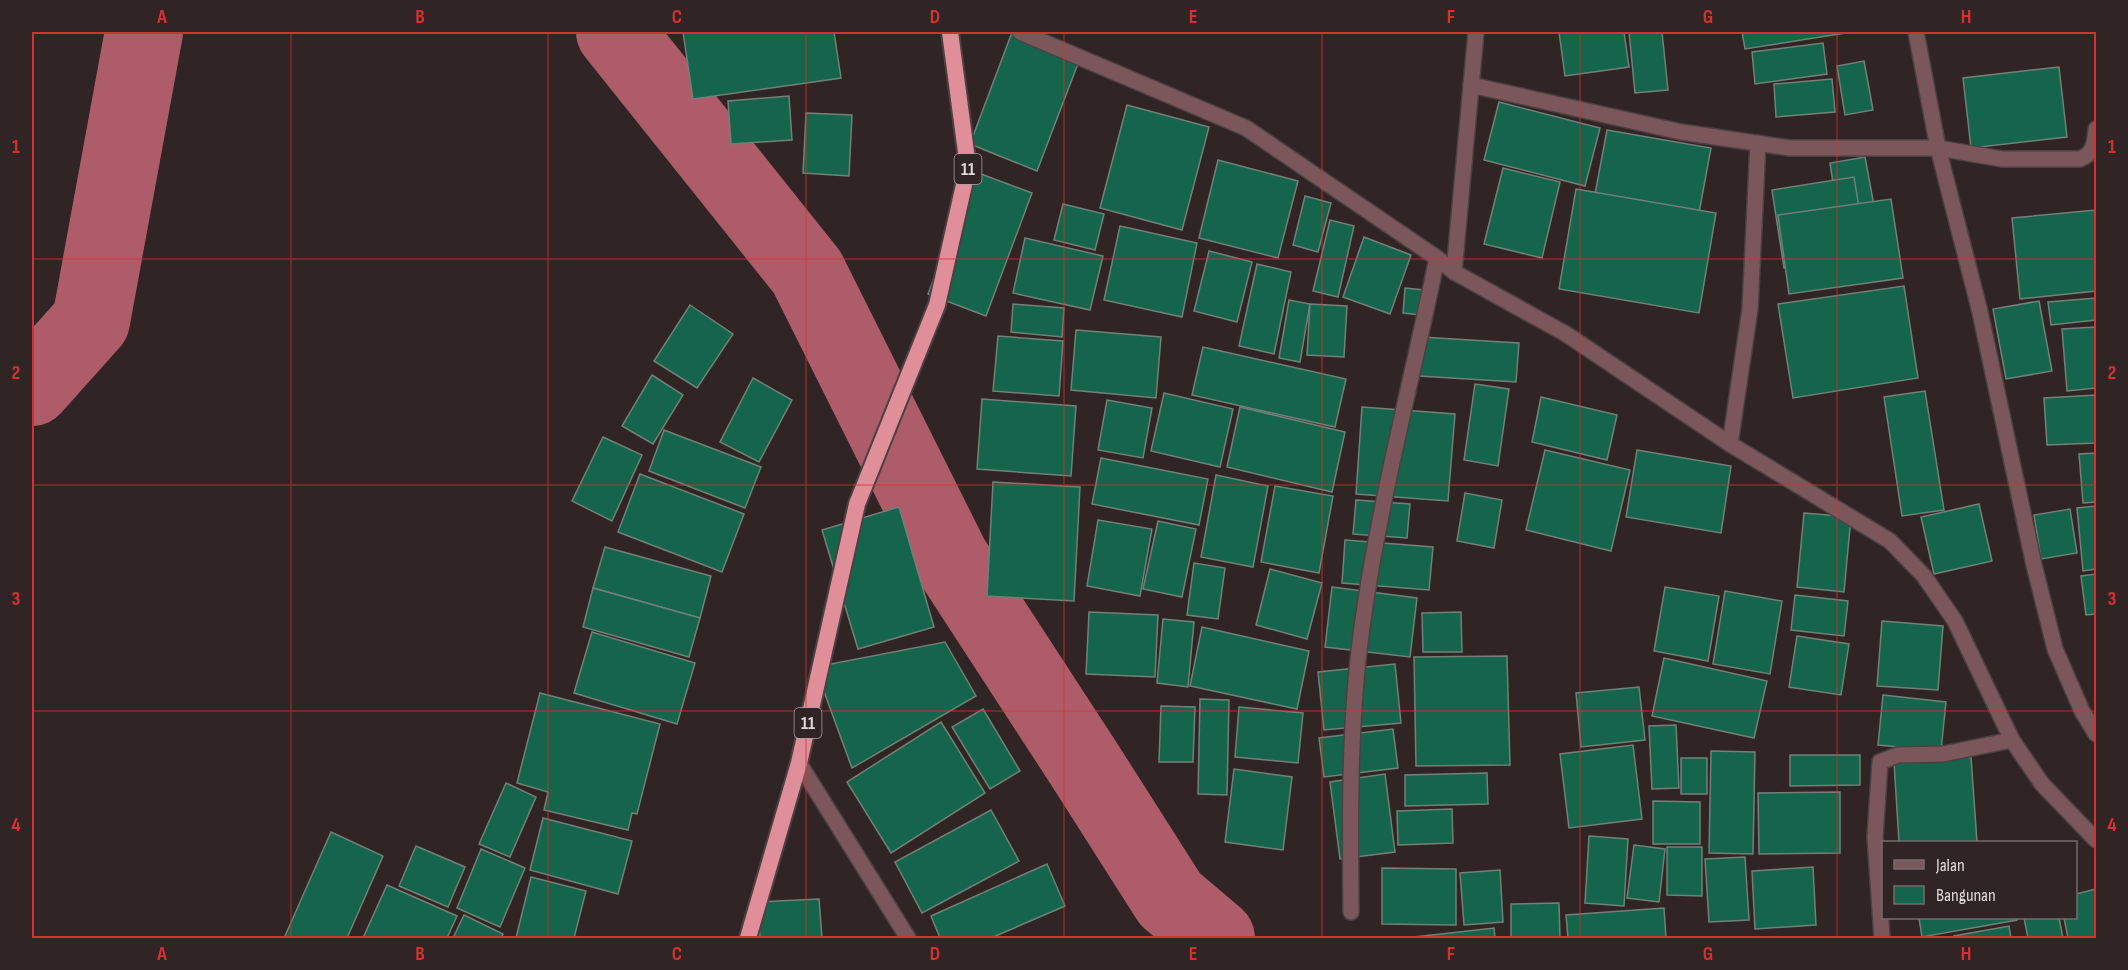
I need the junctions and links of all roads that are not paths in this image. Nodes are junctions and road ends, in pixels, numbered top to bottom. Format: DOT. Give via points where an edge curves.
graph roads {
  1 [pos="950,32"];
  2 [pos="1020,32"];
  3 [pos="1476,32"];
  4 [pos="1916,32"];
  5 [pos="1472,85"];
  6 [pos="2097,129"];
  7 [pos="1758,143"];
  8 [pos="1938,148"];
  9 [pos="1437,258"];
  10 [pos="1454,272"];
  11 [pos="1730,444"];
  12 [pos="2097,734"];
  13 [pos="2012,740"];
  14 [pos="799,763"];
  15 [pos="2097,840"];
  16 [pos="1351,912"];
  17 [pos="748,939"];
  18 [pos="908,939"];
  19 [pos="1881,939"];
  1 -- 14 [label="highway, 11" via="968,167 937,305 857,504"];
  2 -- 9 [label="street" via="1246,128"];
  3 -- 5 [label="street"];
  4 -- 8 [label="street"];
  5 -- 7 [label="street" via="1681,132"];
  5 -- 10 [label="street"];
  6 -- 8 [label="street" via="2092,149 2080,159 2002,159"];
  7 -- 8 [label="street" via="1790,148"];
  7 -- 11 [label="street" via="1750,309"];
  8 -- 12 [label="street" via="1980,312 2055,649 2082,711"];
  9 -- 10 [label="street"];
  9 -- 16 [label="street" via="1395,447 1362,627 1350,768"];
  10 -- 11 [label="street" via="1566,334"];
  11 -- 13 [label="street" via="1890,541 1924,576 1955,621"];
  13 -- 15 [label="street" via="2042,784"];
  13 -- 19 [label="street" via="1943,754 1898,755 1880,762 1875,837"];
  14 -- 17 [label="highway, 11"];
  14 -- 18 [label="street"];
}
